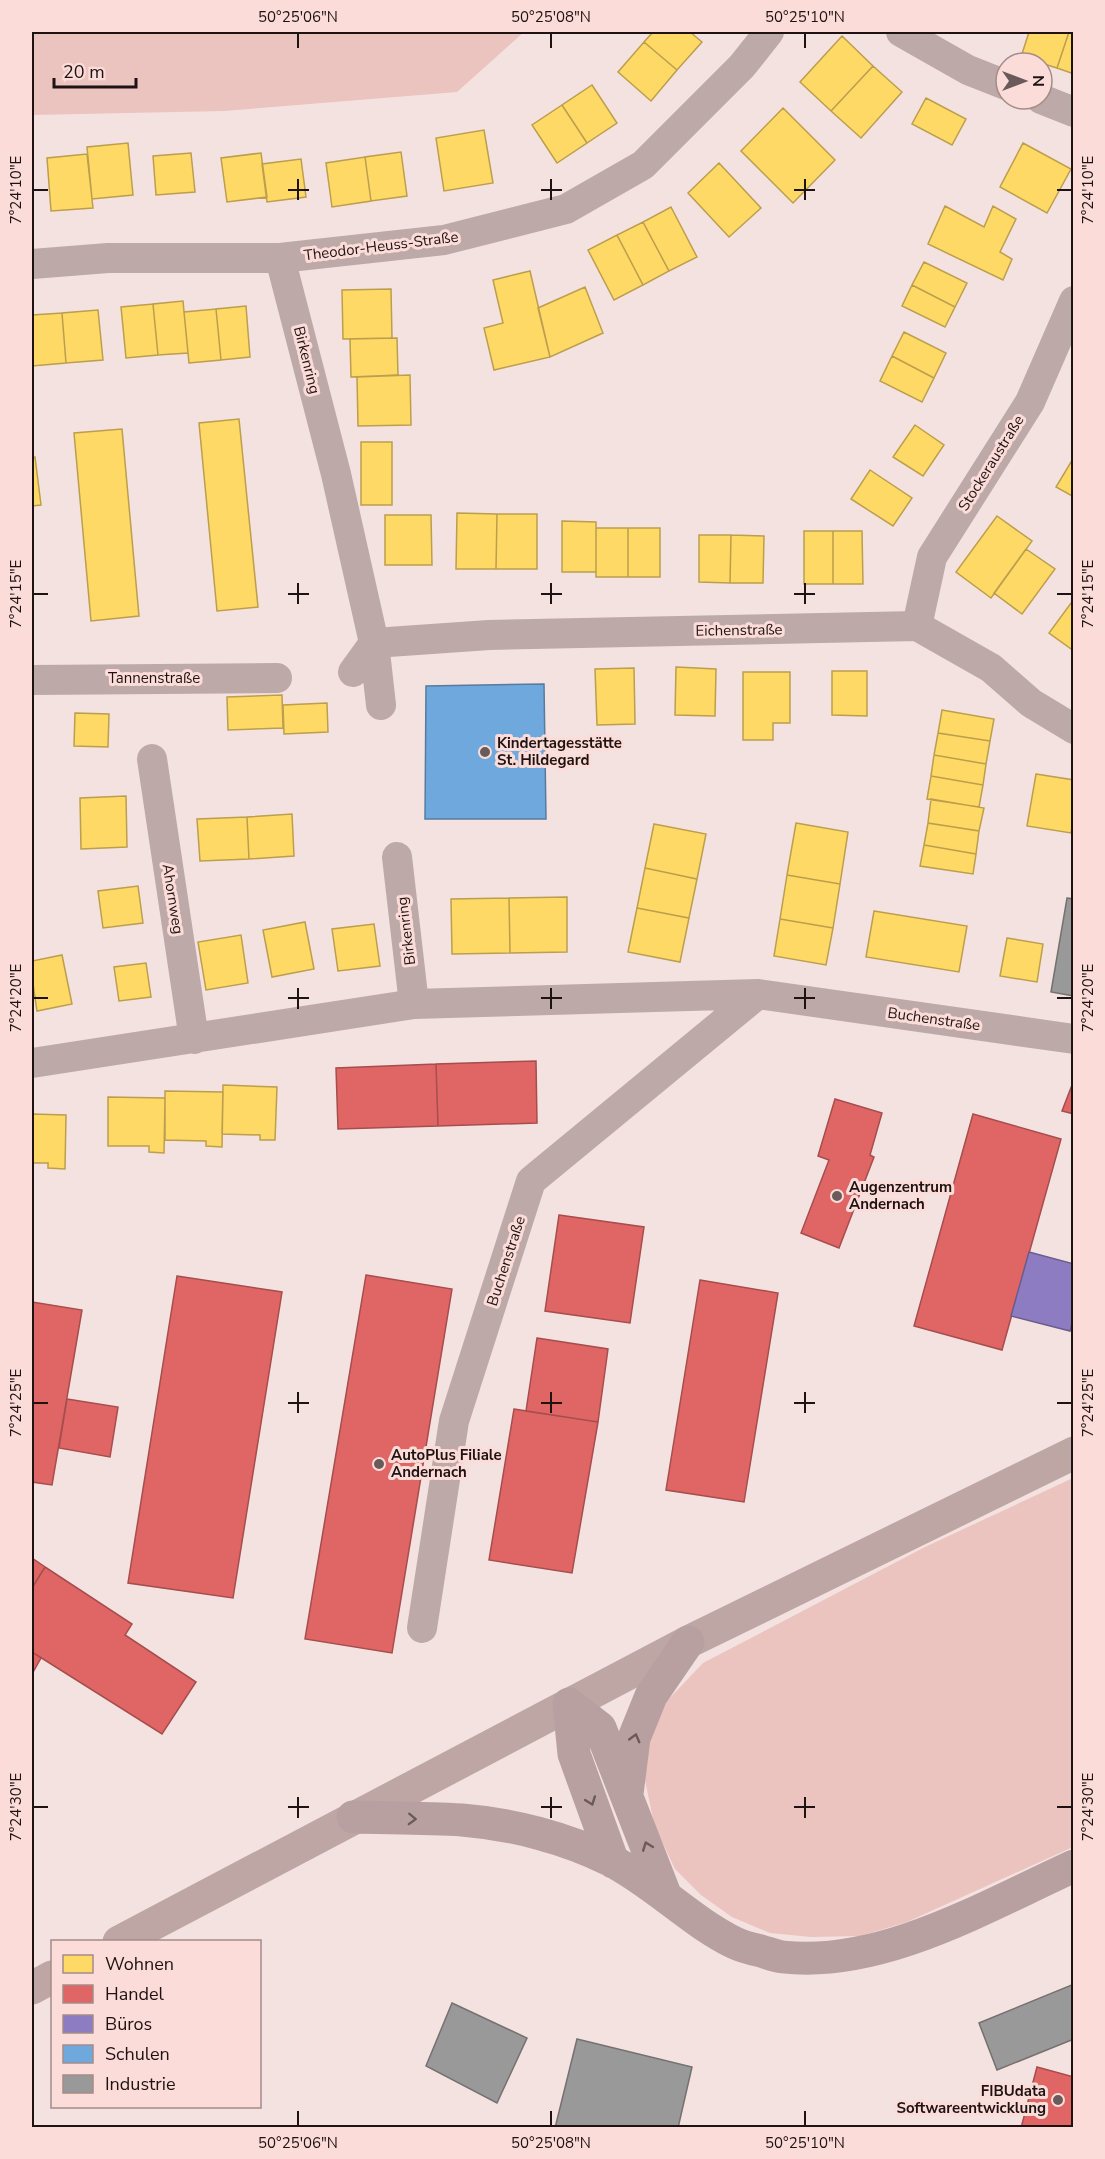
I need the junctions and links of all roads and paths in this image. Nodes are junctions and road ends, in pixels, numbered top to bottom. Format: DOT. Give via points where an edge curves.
graph roads {
  1 [pos="769,32"];
  2 [pos="901,32"];
  3 [pos="994,80"];
  4 [pos="1054,104"];
  5 [pos="1074,112"];
  6 [pos="280,258"];
  7 [pos="32,264"];
  8 [pos="1074,301"];
  9 [pos="917,626"];
  10 [pos="374,643"];
  11 [pos="353,672"];
  12 [pos="277,678"];
  13 [pos="32,680"];
  14 [pos="381,705"];
  15 [pos="1074,729"];
  16 [pos="152,759"];
  17 [pos="398,857"];
  18 [pos="758,994"];
  19 [pos="414,1004"];
  20 [pos="194,1039"];
  21 [pos="1074,1039"];
  22 [pos="32,1063"];
  23 [pos="1074,1453"];
  24 [pos="422,1628"];
  25 [pos="688,1642"];
  26 [pos="569,1704"];
  27 [pos="627,1796"];
  28 [pos="353,1817"];
  29 [pos="613,1862"];
  30 [pos="1074,1866"];
  31 [pos="666,1897"];
  32 [pos="121,1940"];
  33 [pos="51,1978"];
  34 [pos="32,1988"];
  1 -- 6 [label="street, Theodor-Heuss-Straße" via="742,66 643,165 566,209 444,240"];
  2 -- 3 [label="street"];
  4 -- 5 [label="street"];
  6 -- 7 [label="street" via="108,258"];
  6 -- 10 [label="street, Birkenring" via="336,474"];
  8 -- 9 [label="street, Stockeraustraße" via="1030,402 932,557"];
  9 -- 10 [label="street, Eichenstraße" via="489,635"];
  9 -- 15 [label="street" via="991,668 1031,703"];
  10 -- 11 [label="street"];
  10 -- 14 [label="street, Birkenring"];
  12 -- 13 [label="street, Tannenstraße"];
  16 -- 20 [label="street, Ahornweg"];
  17 -- 19 [label="street, Birkenring"];
  18 -- 19 [label="street, Buchenstraße"];
  18 -- 21 [label="street, Buchenstraße"];
  18 -- 24 [label="street, Buchenstraße" via="531,1180 454,1421"];
  19 -- 20 [label="street, Buchenstraße"];
  20 -- 22 [label="street, Buchenstraße"];
  23 -- 25 [label="main road"];
  25 -- 26 [label="main road"];
  27 -- 25 [label="highway, one-way" via="634,1738 651,1696"];
  26 -- 27 [label="highway" via="600,1728"];
  26 -- 28 [label="main road"];
  26 -- 29 [label="highway, one-way" via="574,1754"];
  31 -- 27 [label="highway, one-way"];
  28 -- 29 [label="highway, one-way" via="464,1820 577,1845"];
  28 -- 32 [label="main road"];
  29 -- 31 [label="highway"];
  30 -- 31 [label="highway" via="938,1928 878,1949 831,1958 781,1957 736,1944"];
  33 -- 34 [label="main road"];
}
